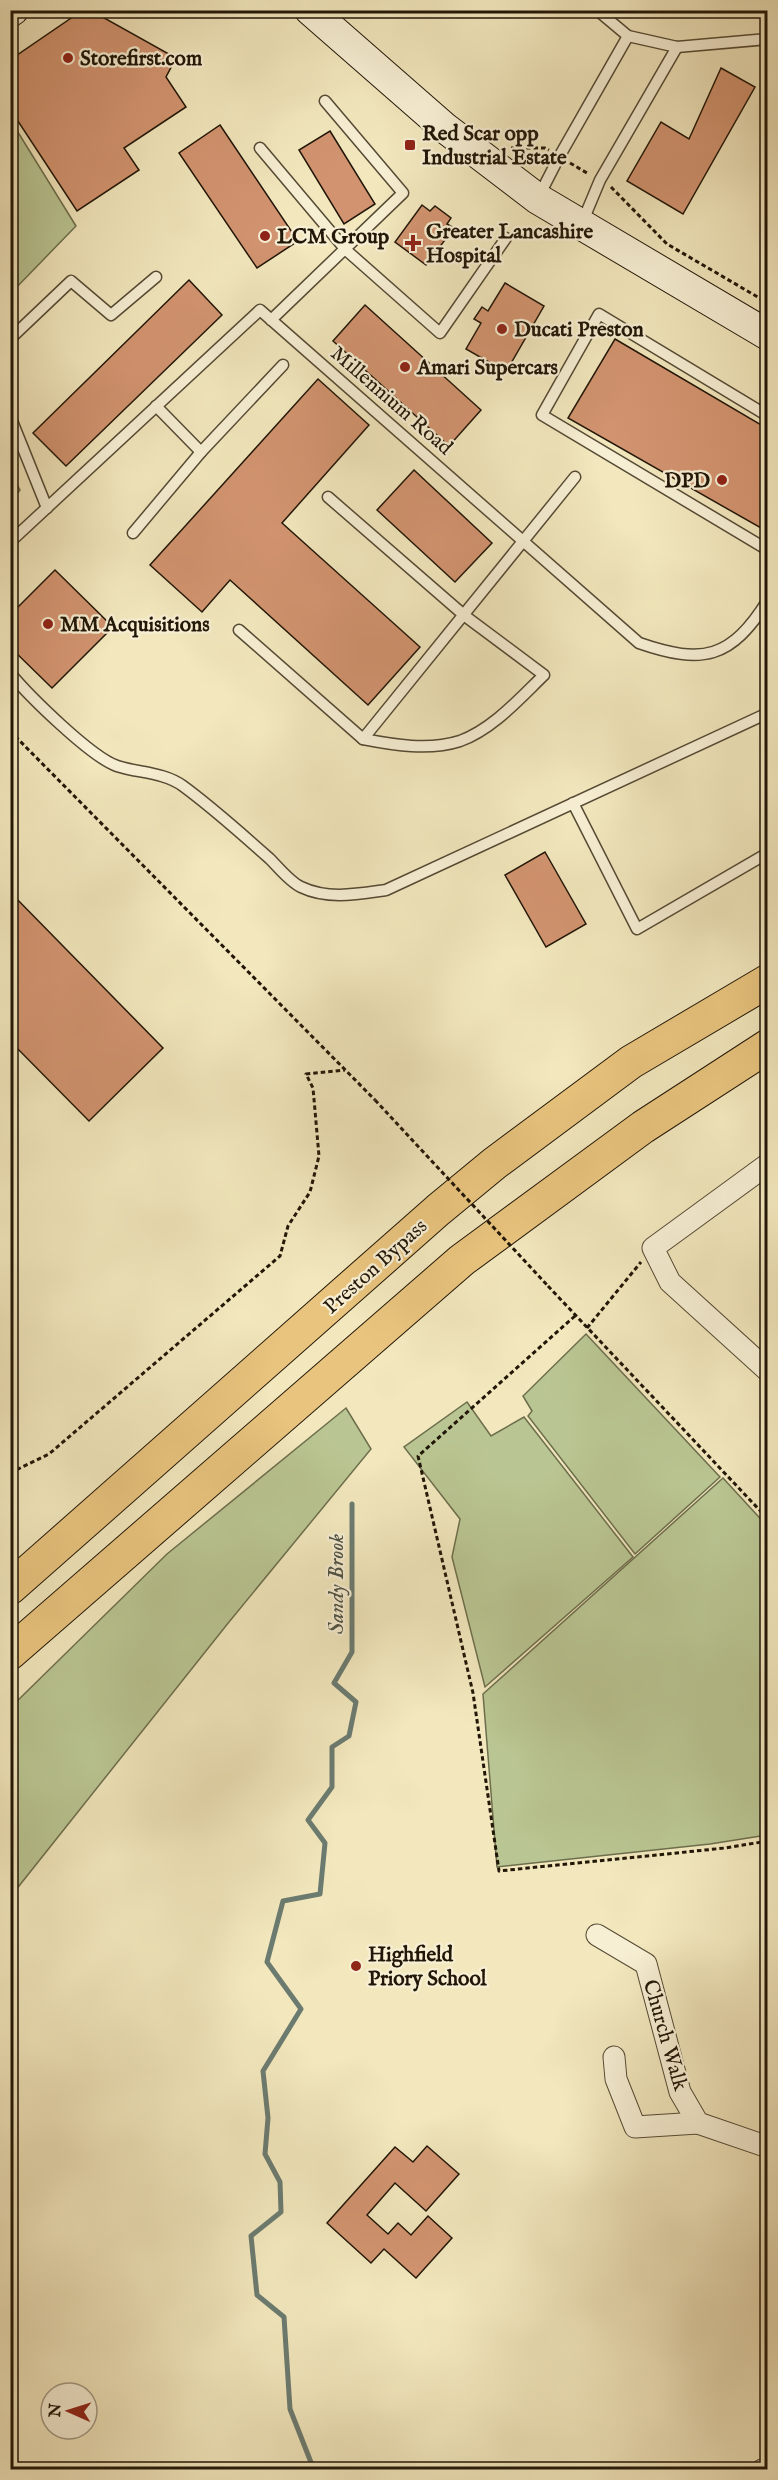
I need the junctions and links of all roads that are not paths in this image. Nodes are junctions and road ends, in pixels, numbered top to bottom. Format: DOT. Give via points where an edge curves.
graph roads {
  1 [pos="597,10"];
  2 [pos="310,11"];
  3 [pos="628,36"];
  4 [pos="768,39"];
  5 [pos="677,47"];
  6 [pos="325,100"];
  7 [pos="261,148"];
  8 [pos="538,199"];
  9 [pos="582,224"];
  10 [pos="506,238"];
  11 [pos="346,250"];
  12 [pos="156,277"];
  13 [pos="271,320"];
  14 [pos="768,335"];
  15 [pos="10,339"];
  16 [pos="283,365"];
  17 [pos="156,406"];
  18 [pos="10,416"];
  19 [pos="768,416"];
  20 [pos="201,453"];
  21 [pos="575,477"];
  22 [pos="328,498"];
  23 [pos="47,508"];
  24 [pos="133,533"];
  25 [pos="524,540"];
  26 [pos="10,542"];
  27 [pos="768,550"];
  28 [pos="768,600"];
  29 [pos="465,616"];
  30 [pos="239,630"];
  31 [pos="10,674"];
  32 [pos="768,714"];
  33 [pos="363,739"];
  34 [pos="573,803"];
  35 [pos="768,853"];
  36 [pos="768,981"];
  37 [pos="768,1046"];
  38 [pos="768,1164"];
  39 [pos="768,1371"];
  40 [pos="10,1588"];
  41 [pos="10,1653"];
  42 [pos="597,1935"];
  43 [pos="614,2057"];
  44 [pos="699,2123"];
  45 [pos="768,2147"];
  46 [pos="762,2469"];
  47 [pos="768,2469"];
  1 -- 3 [label="lane"];
  2 -- 8 [label="main road" via="445,129"];
  3 -- 5 [label="lane"];
  3 -- 8 [label="lane"];
  4 -- 5 [label="lane"];
  5 -- 9 [label="lane" via="600,180"];
  6 -- 11 [label="lane" via="403,193"];
  7 -- 11 [label="lane"];
  8 -- 9 [label="main road"];
  9 -- 14 [label="main road"];
  10 -- 11 [label="lane" via="440,333"];
  11 -- 13 [label="lane"];
  12 -- 15 [label="lane" via="111,315 71,281"];
  13 -- 17 [label="lane" via="260,310"];
  13 -- 25 [label="lane, Millennium Road"];
  16 -- 20 [label="lane"];
  17 -- 20 [label="lane"];
  17 -- 23 [label="lane"];
  18 -- 23 [label="lane"];
  19 -- 27 [label="lane" via="599,314 542,415"];
  20 -- 24 [label="lane"];
  21 -- 25 [label="lane"];
  22 -- 29 [label="lane"];
  23 -- 26 [label="lane"];
  25 -- 28 [label="lane, Millennium Road" via="639,643 672,654 700,657 722,648 744,634"];
  25 -- 29 [label="lane"];
  29 -- 33 [label="lane"];
  29 -- 33 [label="lane" via="544,675 494,721 461,741 409,746"];
  30 -- 33 [label="lane"];
  31 -- 34 [label="lane" via="89,748 116,766 180,783 299,886 320,894 346,896 386,890"];
  32 -- 34 [label="lane"];
  34 -- 35 [label="lane" via="637,929"];
  36 -- 40 [label="highway, Preston Bypass" via="631,1062 495,1163"];
  37 -- 41 [label="highway" via="643,1127 462,1260"];
  38 -- 39 [label="street" via="653,1248 670,1282"];
  42 -- 44 [label="street, Church Walk" via="646,1964 680,2092"];
  43 -- 44 [label="street" via="616,2079 635,2127"];
  44 -- 45 [label="street"];
  46 -- 47 [label="street"];
}
